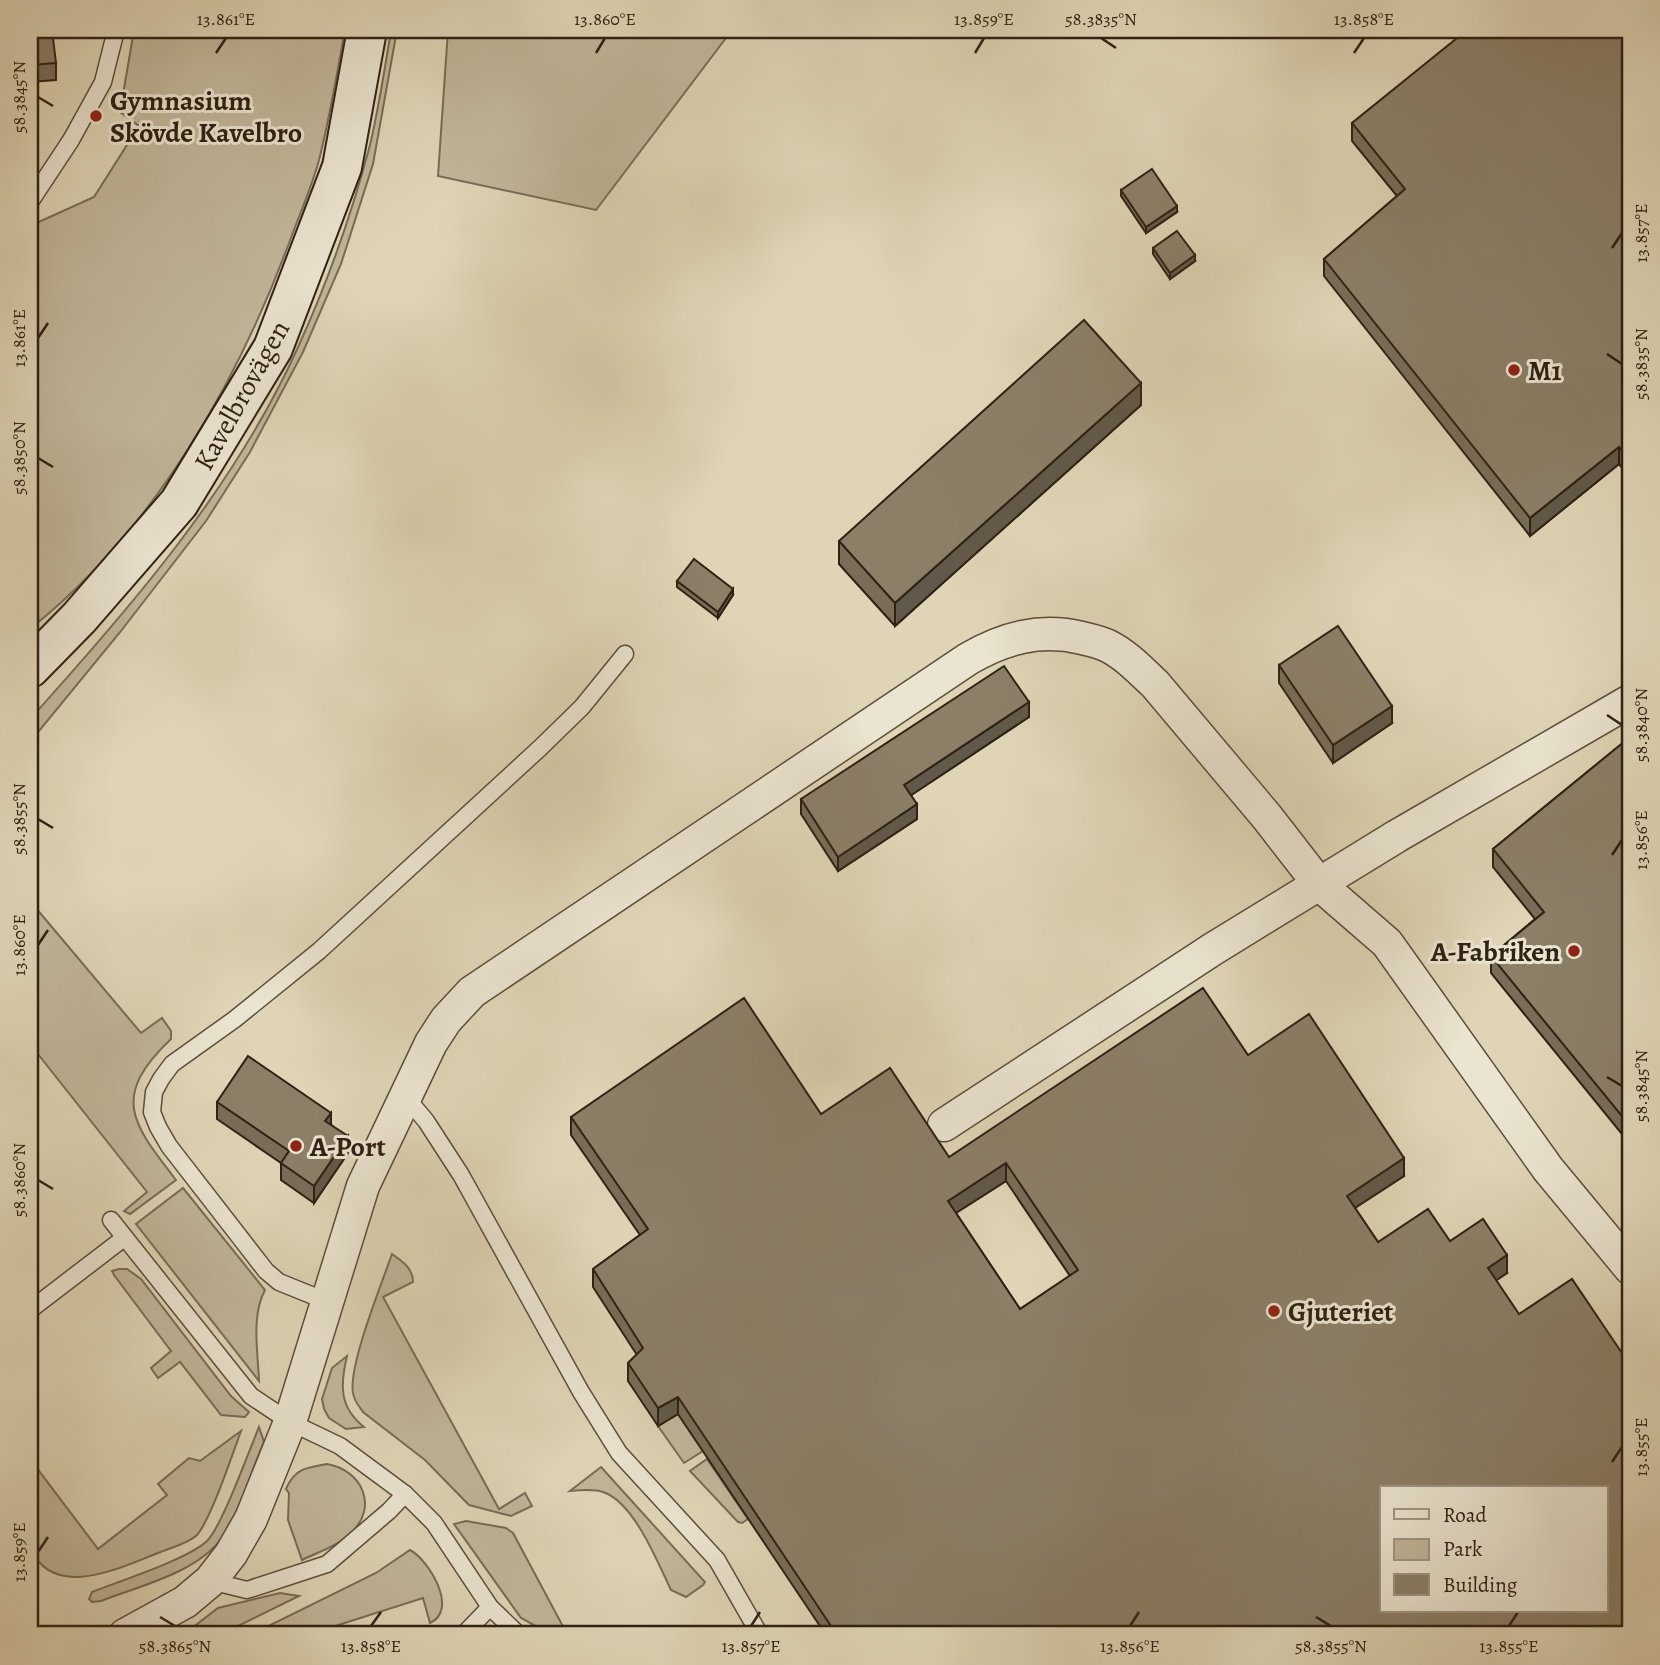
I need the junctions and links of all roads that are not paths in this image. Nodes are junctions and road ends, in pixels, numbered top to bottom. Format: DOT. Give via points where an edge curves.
graph roads {
  1 [pos="116,30"];
  2 [pos="368,30"];
  3 [pos="30,202"];
  4 [pos="625,653"];
  5 [pos="30,668"];
  6 [pos="1630,701"];
  7 [pos="1319,884"];
  8 [pos="405,1096"];
  9 [pos="944,1125"];
  10 [pos="111,1220"];
  11 [pos="124,1238"];
  12 [pos="1630,1268"];
  13 [pos="326,1301"];
  14 [pos="30,1310"];
  15 [pos="290,1422"];
  16 [pos="405,1494"];
  17 [pos="210,1581"];
  18 [pos="491,1607"];
  19 [pos="125,1635"];
  20 [pos="463,1635"];
  21 [pos="520,1635"];
  22 [pos="760,1635"];
  1 -- 3 [label="lane" via="103,82"];
  2 -- 5 [label="main road, Kavelbrovägen" via="342,167 273,348 179,503"];
  4 -- 13 [label="lane" via="582,707 540,748 319,951 172,1064 153,1092 152,1112 169,1146 266,1271 279,1282"];
  6 -- 7 [label="street"];
  7 -- 8 [label="street" via="1174,705 1134,664 1107,645 1064,634 1016,637 968,659 472,992 446,1020"];
  7 -- 9 [label="street"];
  7 -- 12 [label="street" via="1387,943 1548,1169"];
  8 -- 13 [label="street" via="363,1186"];
  8 -- 22 [label="lane" via="461,1175 619,1453 717,1560"];
  10 -- 11 [label="lane"];
  11 -- 14 [label="lane"];
  11 -- 15 [label="lane" via="251,1396"];
  13 -- 15 [label="street"];
  15 -- 16 [label="lane" via="340,1446"];
  15 -- 17 [label="street" via="251,1519"];
  16 -- 17 [label="lane" via="327,1564 247,1590"];
  16 -- 18 [label="lane" via="434,1523"];
  17 -- 19 [label="street" via="185,1602"];
  18 -- 20 [label="lane"];
  18 -- 21 [label="lane"];
}
